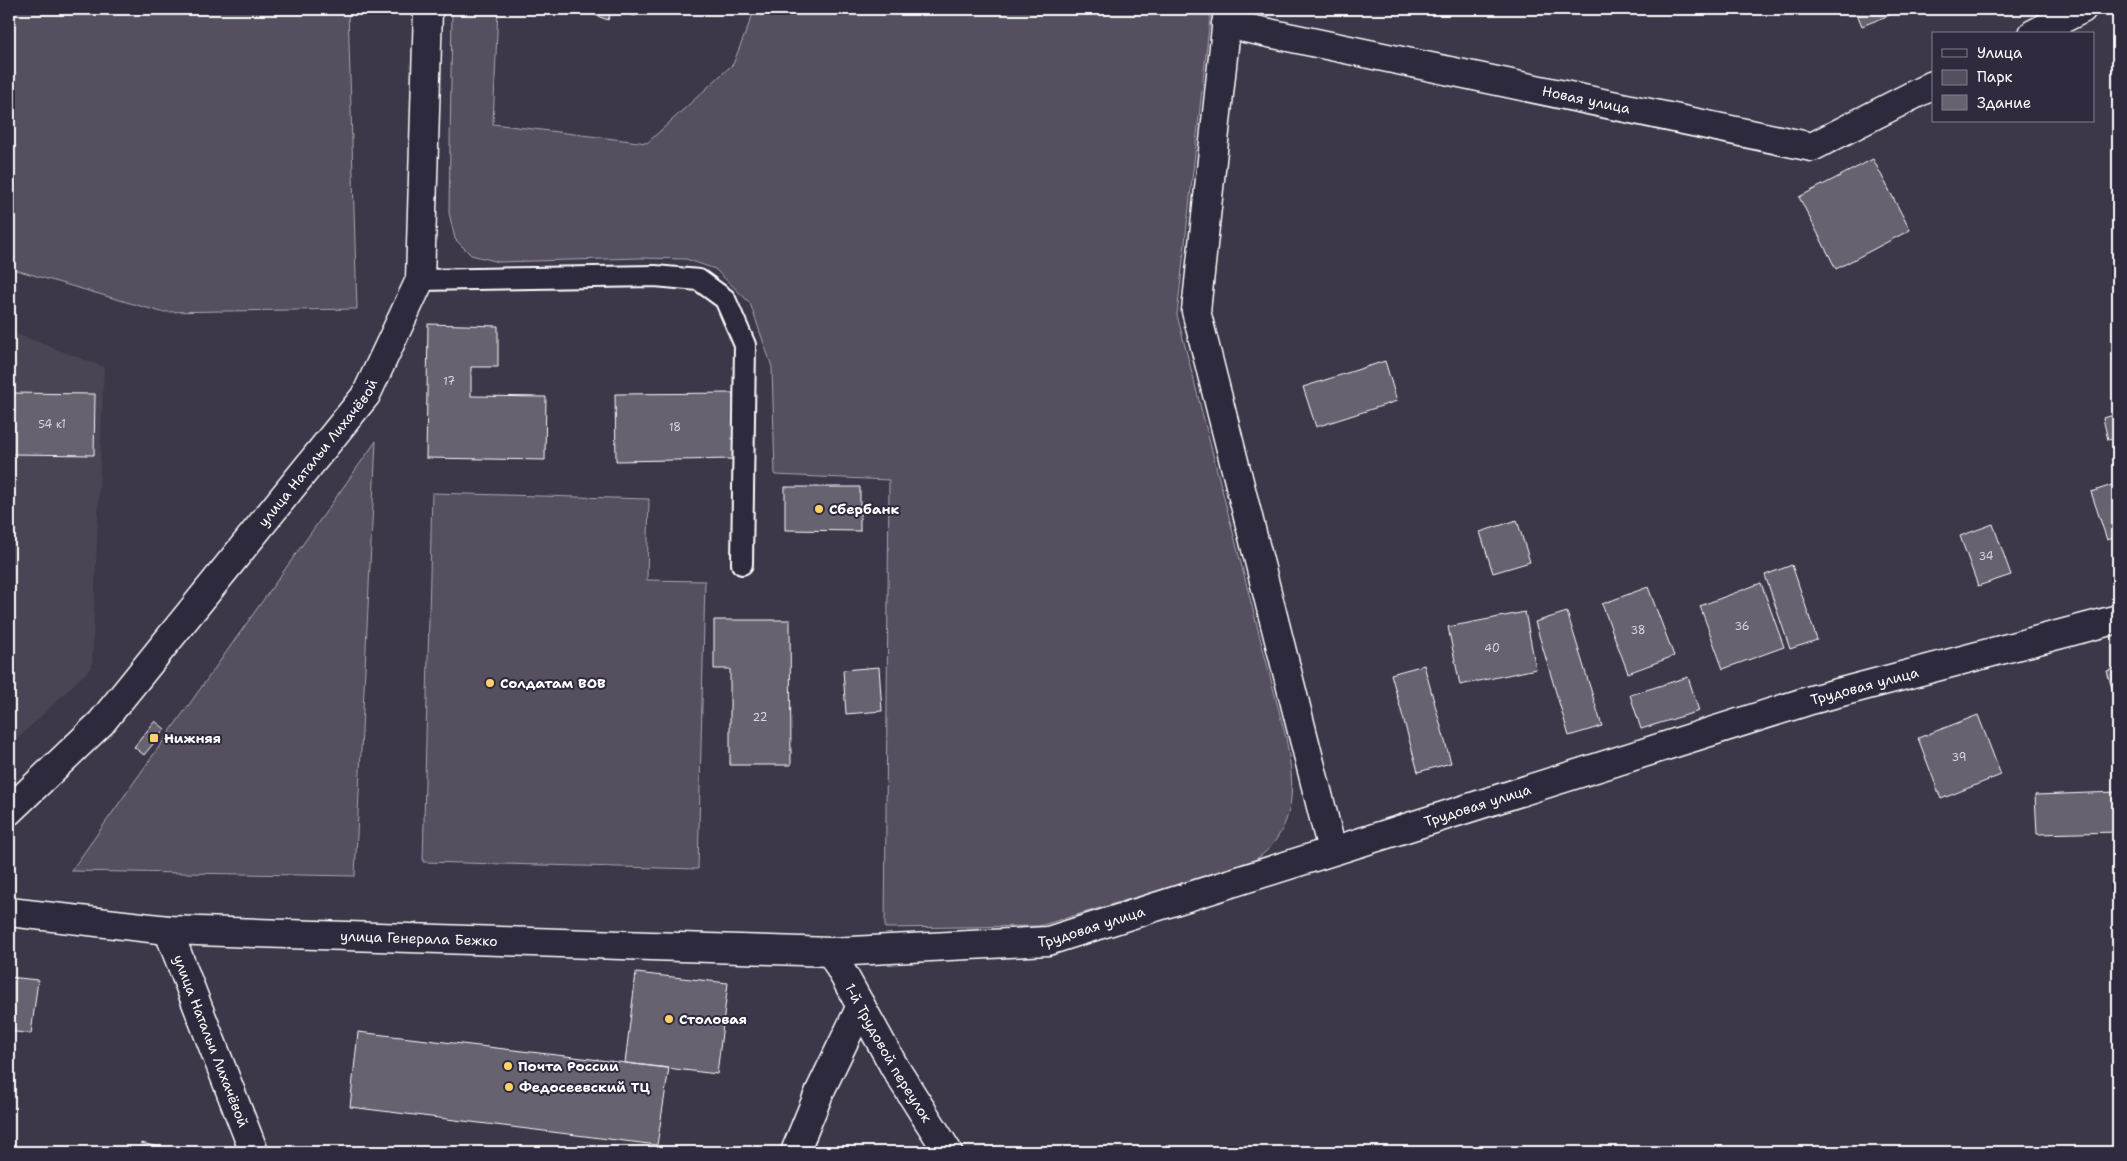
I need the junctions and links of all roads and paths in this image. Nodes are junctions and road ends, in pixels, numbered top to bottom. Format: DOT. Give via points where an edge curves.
graph roads {
  1 [pos="428,9"];
  2 [pos="2082,9"];
  3 [pos="1227,17"];
  4 [pos="2037,32"];
  5 [pos="1932,86"];
  6 [pos="420,280"];
  7 [pos="742,564"];
  8 [pos="2118,619"];
  9 [pos="9,811"];
  10 [pos="1332,850"];
  11 [pos="9,912"];
  12 [pos="168,930"];
  13 [pos="830,952"];
  14 [pos="861,1006"];
  15 [pos="254,1152"];
  16 [pos="795,1152"];
  17 [pos="948,1152"];
  1 -- 6 [label="street, улица Натальи Лихачёвой"];
  2 -- 4 [label="street"];
  3 -- 5 [label="street, Новая улица" via="1812,147"];
  3 -- 10 [label="street" via="1196,312"];
  6 -- 7 [label="lane" via="655,276 699,280 725,299 745,345"];
  6 -- 9 [label="street, улица Натальи Лихачёвой" via="366,395 101,723"];
  8 -- 10 [label="street, Трудовая улица" via="1811,700"];
  10 -- 13 [label="street, Трудовая улица" via="1048,941"];
  11 -- 12 [label="street, улица Генерала Бежко"];
  12 -- 13 [label="street, улица Генерала Бежко"];
  12 -- 15 [label="street, улица Натальи Лихачёвой"];
  13 -- 14 [label="street, 1-й Трудовой переулок"];
  14 -- 16 [label="street"];
  14 -- 17 [label="street, 1-й Трудовой переулок" via="895,1068"];
}
